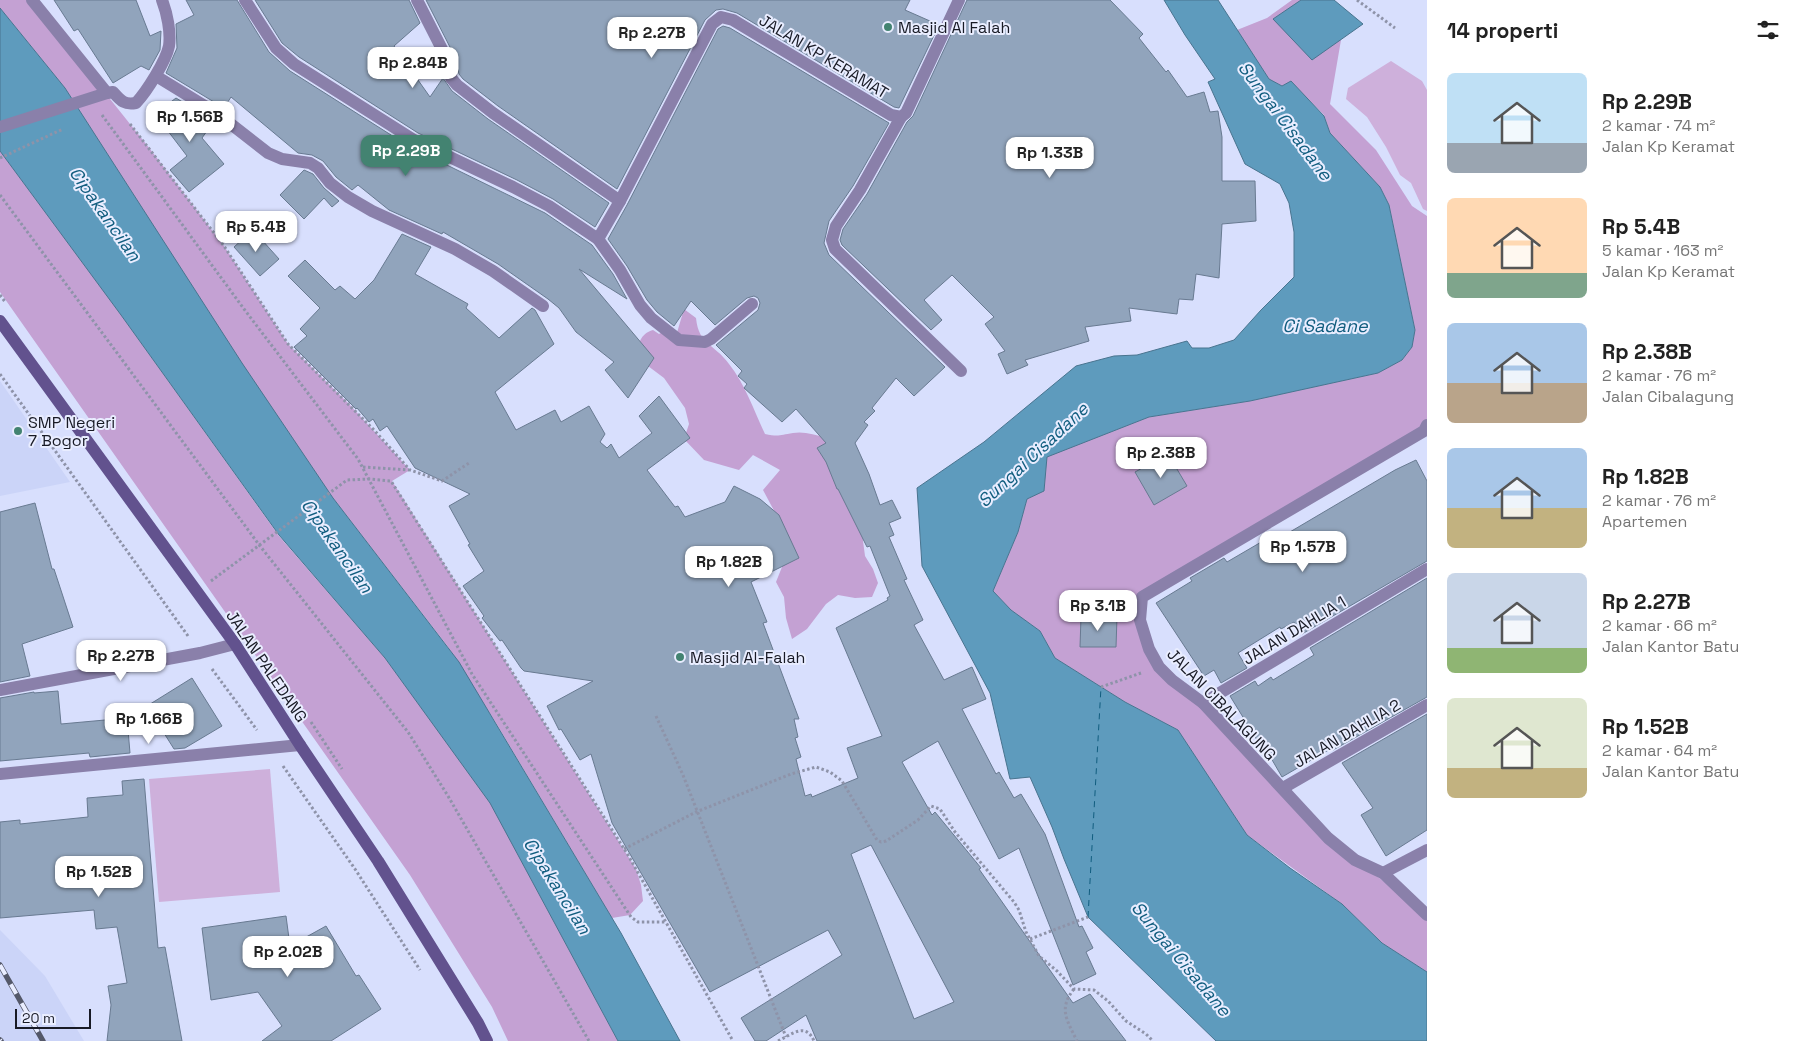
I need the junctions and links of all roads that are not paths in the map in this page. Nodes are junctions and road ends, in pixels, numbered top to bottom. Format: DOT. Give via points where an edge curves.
graph roads {
  1 [pos="32,0"];
  2 [pos="162,0"];
  3 [pos="245,0"];
  4 [pos="417,0"];
  5 [pos="960,0"];
  6 [pos="156,76"];
  7 [pos="103,94"];
  8 [pos="901,117"];
  9 [pos="0,127"];
  10 [pos="620,201"];
  11 [pos="598,239"];
  12 [pos="752,304"];
  13 [pos="543,306"];
  14 [pos="0,321"];
  15 [pos="961,371"];
  16 [pos="1426,431"];
  17 [pos="1427,569"];
  18 [pos="235,644"];
  19 [pos="0,690"];
  20 [pos="1202,703"];
  21 [pos="1427,705"];
  22 [pos="300,745"];
  23 [pos="0,774"];
  24 [pos="1283,788"];
  25 [pos="1427,850"];
  26 [pos="1383,873"];
  27 [pos="1427,915"];
  28 [pos="487,1041"];
  1 -- 7 [label="street"];
  2 -- 6 [label="street" via="169,46"];
  3 -- 11 [label="street" via="276,48 294,64 414,140 549,206"];
  4 -- 10 [label="street" via="457,85 492,113"];
  5 -- 8 [label="street, JALAN KP KERAMAT" via="906,113"];
  6 -- 7 [label="street" via="136,103 120,101 113,92"];
  6 -- 13 [label="street" via="218,114 268,153 282,159 310,163 348,197 455,249"];
  7 -- 9 [label="street"];
  8 -- 10 [label="street, JALAN KP KERAMAT" via="892,115 733,20 721,17 712,24"];
  8 -- 15 [label="street" via="836,226 832,240 835,249"];
  10 -- 11 [label="street, JALAN KP KERAMAT"];
  11 -- 12 [label="street" via="640,305 679,340 705,342"];
  14 -- 18 [label="street, JALAN PALEDANG"];
  16 -- 20 [label="street, JALAN CIBALAGUNG" via="1142,597 1140,620 1149,649 1172,680"];
  17 -- 20 [label="street, JALAN DAHLIA 1"];
  18 -- 19 [label="street"];
  18 -- 22 [label="street, JALAN PALEDANG"];
  20 -- 24 [label="street, JALAN CIBALAGUNG" via="1268,776"];
  21 -- 24 [label="street, JALAN DAHLIA 2"];
  22 -- 23 [label="street"];
  22 -- 28 [label="street, JALAN PALEDANG" via="378,861"];
  24 -- 26 [label="street, JALAN CIBALAGUNG" via="1328,838 1355,860"];
  25 -- 26 [label="street"];
  26 -- 27 [label="street, JALAN CIBALAGUNG"];
}
